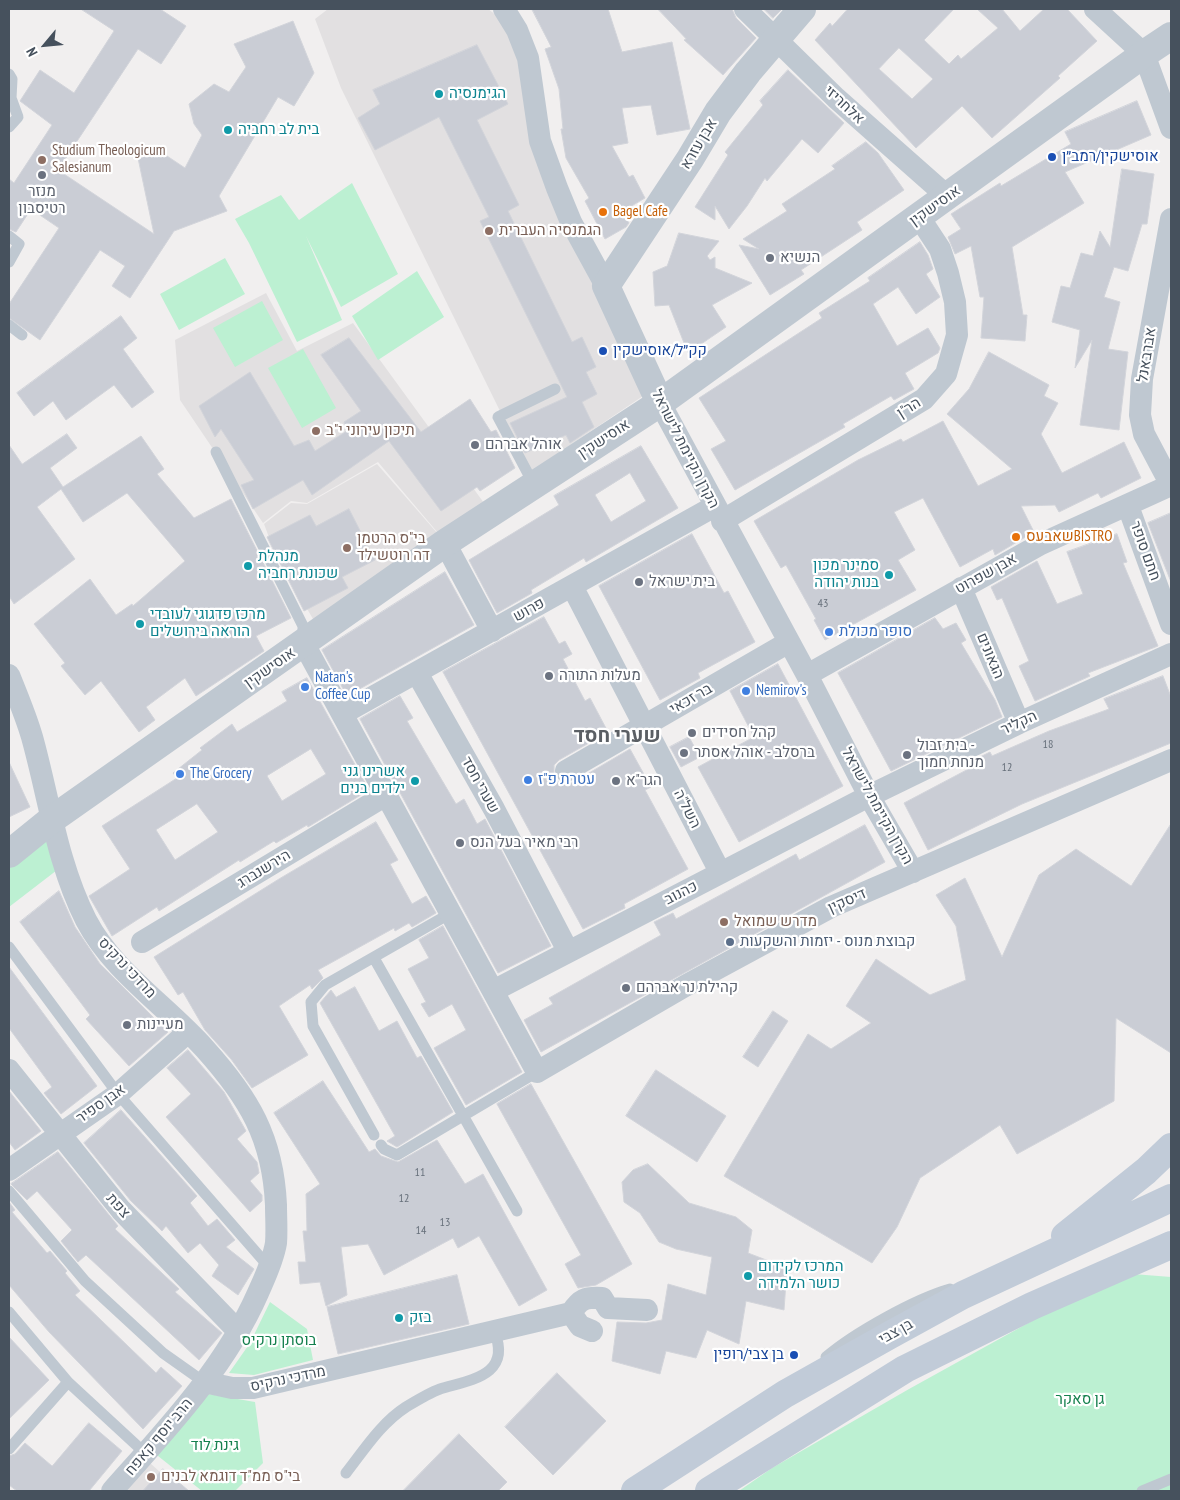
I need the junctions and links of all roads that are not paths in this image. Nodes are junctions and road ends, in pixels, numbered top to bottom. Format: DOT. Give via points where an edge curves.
graph roads {
  1 [pos="504,9"];
  2 [pos="745,9"];
  3 [pos="802,9"];
  4 [pos="1095,9"];
  5 [pos="1171,36"];
  6 [pos="776,39"];
  7 [pos="1144,54"];
  8 [pos="9,74"];
  9 [pos="9,127"];
  10 [pos="1171,128"];
  11 [pos="948,197"];
  12 [pos="919,216"];
  13 [pos="1171,218"];
  14 [pos="9,236"];
  15 [pos="9,262"];
  16 [pos="606,286"];
  17 [pos="9,325"];
  18 [pos="22,335"];
  19 [pos="555,389"];
  20 [pos="660,403"];
  21 [pos="216,452"];
  22 [pos="534,485"];
  23 [pos="1171,485"];
  24 [pos="1128,506"];
  25 [pos="718,513"];
  26 [pos="445,543"];
  27 [pos="572,586"];
  28 [pos="961,588"];
  29 [pos="1171,624"];
  30 [pos="492,631"];
  31 [pos="789,642"];
  32 [pos="304,644"];
  33 [pos="1171,654"];
  34 [pos="417,673"];
  35 [pos="9,675"];
  36 [pos="807,675"];
  37 [pos="342,714"];
  38 [pos="1019,723"];
  39 [pos="644,726"];
  40 [pos="1171,760"];
  41 [pos="566,771"];
  42 [pos="386,795"];
  43 [pos="869,796"];
  44 [pos="51,820"];
  45 [pos="9,854"];
  46 [pos="720,872"];
  47 [pos="913,872"];
  48 [pos="451,914"];
  49 [pos="142,942"];
  50 [pos="9,947"];
  51 [pos="568,951"];
  52 [pos="374,958"];
  53 [pos="493,991"];
  54 [pos="188,1032"];
  55 [pos="9,1070"];
  56 [pos="537,1072"];
  57 [pos="118,1094"];
  58 [pos="463,1116"];
  59 [pos="58,1134"];
  60 [pos="374,1135"];
  61 [pos="381,1145"];
  62 [pos="1171,1147"];
  63 [pos="9,1170"];
  64 [pos="9,1191"];
  65 [pos="1171,1198"];
  66 [pos="517,1211"];
  67 [pos="1171,1245"];
  68 [pos="1171,1260"];
  69 [pos="1131,1263"];
  70 [pos="269,1268"];
  71 [pos="1008,1276"];
  72 [pos="647,1310"];
  73 [pos="9,1312"];
  74 [pos="571,1312"];
  75 [pos="494,1331"];
  76 [pos="592,1331"];
  77 [pos="239,1332"];
  78 [pos="68,1382"];
  79 [pos="204,1382"];
  80 [pos="9,1449"];
  81 [pos="146,1454"];
  82 [pos="346,1473"];
  83 [pos="1171,1479"];
  84 [pos="112,1491"];
  85 [pos="635,1491"];
  86 [pos="710,1491"];
  87 [pos="1142,1491"];
  1 -- 16 [label="street, הקרן הקיימת לישראל" via="528,58 540,140 557,188 571,222"];
  2 -- 6 [label="street, אלחריזי"];
  3 -- 6 [label="street, אבן עזרא"];
  4 -- 7 [label="street"];
  5 -- 7 [label="street, אוסישקין"];
  6 -- 11 [label="street, אלחריזי" via="836,98"];
  6 -- 16 [label="street, אבן עזרא" via="718,112"];
  7 -- 10 [label="street"];
  7 -- 11 [label="street, אוסישקין"];
  8 -- 9 [label="lane" via="12,79 11,98 18,117"];
  11 -- 12 [label="street, אוסישקין"];
  12 -- 20 [label="street, אוסישקין"];
  12 -- 25 [label="street, הר\"ן" via="940,249 955,302 957,335 946,374 924,399"];
  13 -- 23 [label="street, אברבאנל" via="1142,380 1140,415 1144,434"];
  14 -- 15 [label="lane" via="19,244"];
  16 -- 20 [label="street, הקרן הקיימת לישראל"];
  17 -- 18 [label="lane"];
  19 -- 22 [label="lane" via="498,417"];
  20 -- 22 [label="street, אוסישקין"];
  20 -- 25 [label="street, הקרן הקיימת לישראל"];
  21 -- 32 [label="lane" via="303,626"];
  22 -- 26 [label="street, אוסישקין"];
  23 -- 24 [label="street, אבן שפרוט"];
  24 -- 28 [label="street, אבן שפרוט" via="1040,544"];
  24 -- 29 [label="street, חתם סופר"];
  25 -- 27 [label="street, פרוש"];
  25 -- 31 [label="street, הקרן הקיימת לישראל"];
  26 -- 30 [label="street"];
  26 -- 32 [label="street, אוסישקין"];
  27 -- 30 [label="street, פרוש"];
  27 -- 39 [label="street, השל\"ה"];
  28 -- 36 [label="street, אבן שפרוט"];
  28 -- 38 [label="street, הגאונים"];
  30 -- 34 [label="street, פרוש"];
  31 -- 36 [label="street, הקרן הקיימת לישראל"];
  31 -- 39 [label="street, בר זכאי"];
  32 -- 37 [label="street"];
  32 -- 44 [label="street, אוסישקין"];
  33 -- 38 [label="street, הקליר"];
  34 -- 37 [label="street, פרוש"];
  34 -- 51 [label="street, שערי חסד" via="494,808"];
  35 -- 44 [label="street, מרדכי נרקיס" via="32,736"];
  36 -- 43 [label="street, הקרן הקיימת לישראל"];
  37 -- 42 [label="street"];
  38 -- 43 [label="street, הקליר"];
  39 -- 41 [label="street, בר זכאי"];
  39 -- 46 [label="street, השל\"ה"];
  40 -- 47 [label="street, דיסקין"];
  42 -- 48 [label="street"];
  42 -- 49 [label="street, הירשנברג"];
  43 -- 46 [label="street, כהנוב"];
  43 -- 47 [label="street, הקרן הקיימת לישראל"];
  44 -- 45 [label="street, אוסישקין"];
  44 -- 54 [label="street, מרדכי נרקיס" via="71,882 90,926 121,966"];
  46 -- 51 [label="street, כהנוב"];
  47 -- 56 [label="street, דיסקין" via="831,907 685,986"];
  48 -- 52 [label="lane"];
  48 -- 53 [label="street"];
  50 -- 57 [label="lane"];
  51 -- 53 [label="street, כהנוב"];
  52 -- 58 [label="lane"];
  52 -- 60 [label="lane" via="324,985 311,1002 313,1026"];
  53 -- 56 [label="street"];
  54 -- 57 [label="street, אבן ספיר"];
  54 -- 70 [label="street, מרדכי נרקיס" via="234,1082 265,1137 275,1187 276,1243"];
  55 -- 59 [label="street, צפת"];
  56 -- 58 [label="lane"];
  57 -- 59 [label="street, אבן ספיר"];
  57 -- 70 [label="lane"];
  58 -- 61 [label="lane" via="396,1155"];
  58 -- 66 [label="lane"];
  59 -- 63 [label="street, אבן ספיר"];
  59 -- 77 [label="street, צפת" via="121,1210"];
  62 -- 71 [label="main road" via="1105,1204"];
  64 -- 79 [label="lane" via="85,1281 163,1353"];
  65 -- 71 [label="main road, בן צבי"];
  67 -- 69 [label="main road"];
  68 -- 69 [label="main road"];
  69 -- 86 [label="main road" via="1032,1306 905,1369"];
  70 -- 77 [label="street, מרדכי נרקיס"];
  71 -- 85 [label="main road, בן צבי" via="963,1295 785,1394"];
  72 -- 74 [label="street" via="608,1308 602,1298 588,1297 580,1300"];
  73 -- 78 [label="lane"];
  74 -- 75 [label="street, מרדכי נרקיס"];
  74 -- 76 [label="street" via="580,1326"];
  75 -- 79 [label="street, מרדכי נרקיס" via="253,1388 232,1388"];
  75 -- 82 [label="lane" via="498,1341 492,1368 483,1376 439,1390 405,1408 372,1440"];
  77 -- 79 [label="street, מרדכי נרקיס"];
  78 -- 80 [label="lane"];
  78 -- 81 [label="lane"];
  79 -- 81 [label="street, הרב יוסף קאפח"];
  81 -- 84 [label="street, הרב יוסף קאפח"];
  83 -- 87 [label="lane"];
}
